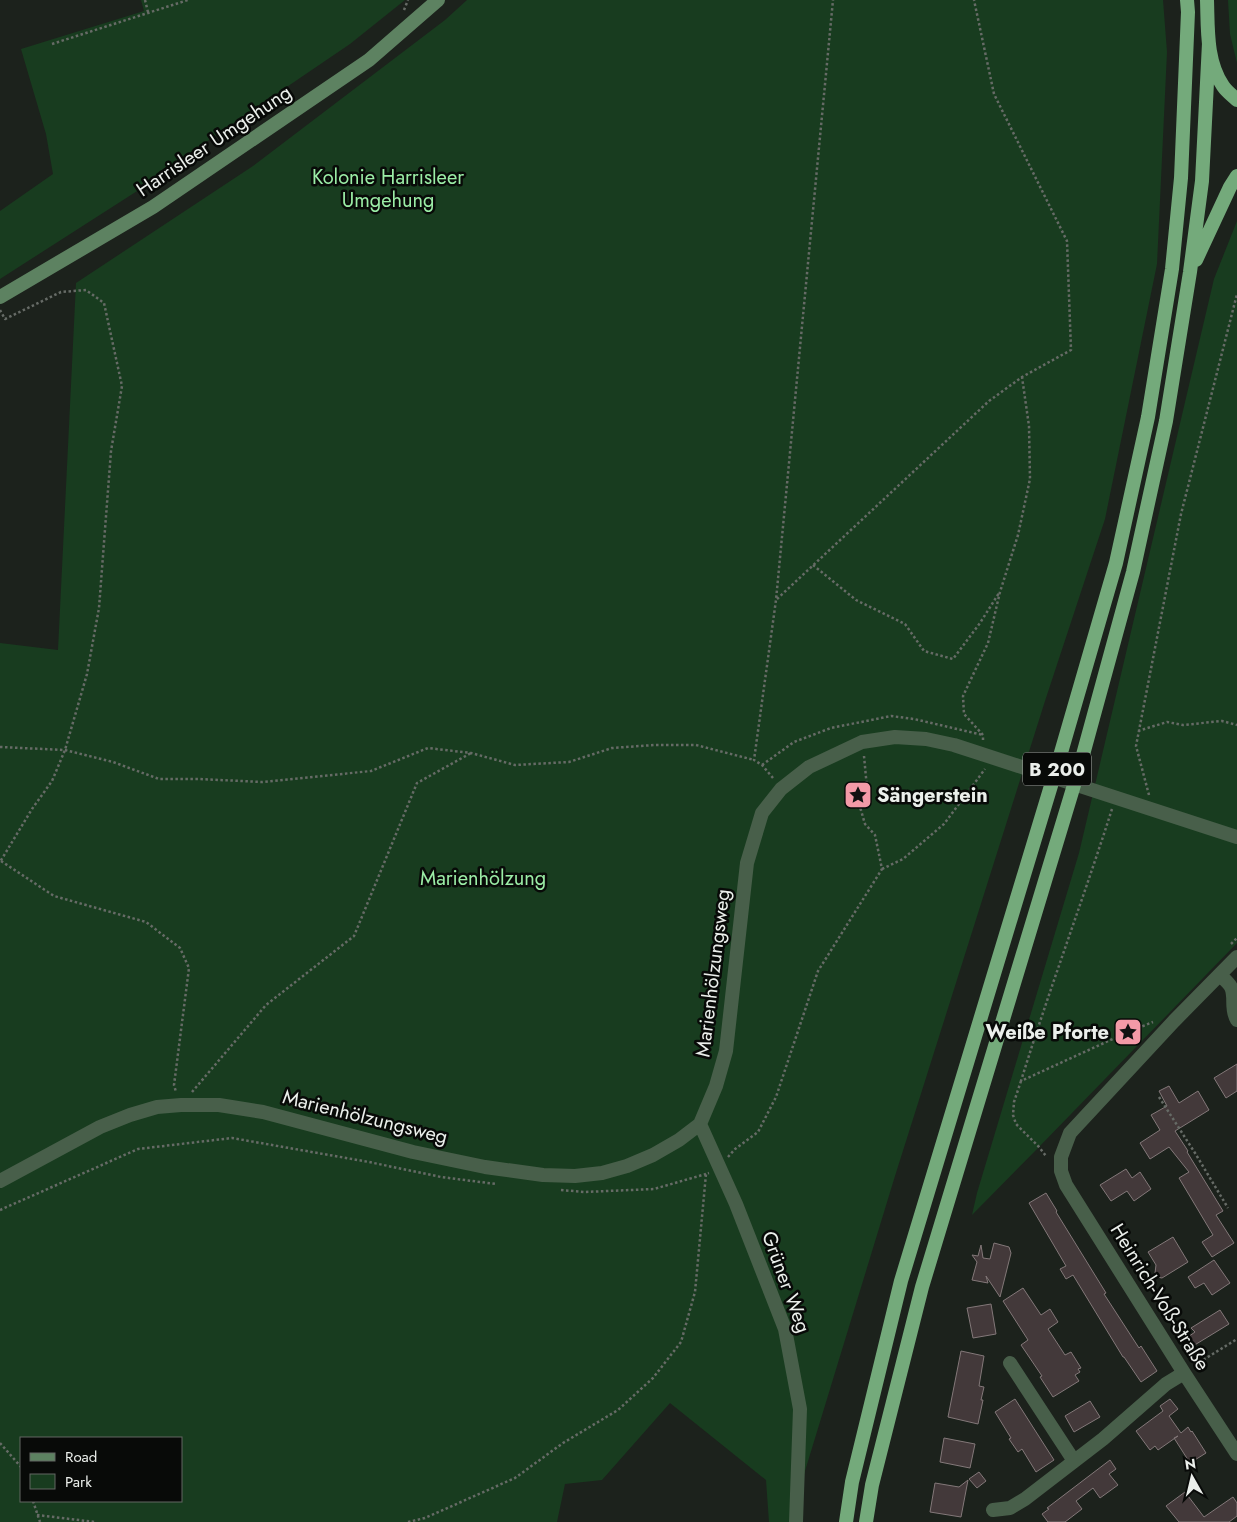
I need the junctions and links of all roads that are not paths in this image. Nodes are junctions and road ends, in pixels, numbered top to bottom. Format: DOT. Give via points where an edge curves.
graph roads {
  1 [pos="438,0"];
  2 [pos="1187,0"];
  3 [pos="1207,0"];
  4 [pos="1209,43"];
  5 [pos="1237,100"];
  6 [pos="1237,176"];
  7 [pos="1190,272"];
  8 [pos="0,297"];
  9 [pos="1237,836"];
  10 [pos="1237,957"];
  11 [pos="1220,974"];
  12 [pos="1237,1020"];
  13 [pos="700,1124"];
  14 [pos="0,1181"];
  15 [pos="1010,1363"];
  16 [pos="1184,1373"];
  17 [pos="1237,1454"];
  18 [pos="1074,1460"];
  19 [pos="993,1510"];
  20 [pos="796,1522"];
  21 [pos="846,1522"];
  22 [pos="866,1522"];
  1 -- 8 [label="main road, Harrisleer Umgehung" via="369,60 161,202"];
  2 -- 21 [label="highway, B 200" via="1181,178 1172,269 1148,417 1116,563 901,1281 852,1482"];
  3 -- 4 [label="highway, B 200"];
  4 -- 5 [label="highway" via="1213,67 1224,88"];
  4 -- 7 [label="highway, B 200" via="1202,181"];
  6 -- 7 [label="highway"];
  7 -- 22 [label="highway, B 200" via="1166,421 1133,572 1081,762 922,1287 872,1485"];
  9 -- 13 [label="street, Marienhölzungsweg" via="987,755 926,739 862,742 809,767 781,789 762,813 748,864 726,1051"];
  10 -- 11 [label="street"];
  11 -- 12 [label="street" via="1231,988"];
  11 -- 16 [label="street, Heinrich-Voß-Straße" via="1070,1133 1061,1157 1061,1172 1066,1185"];
  13 -- 14 [label="street, Marienhölzungsweg" via="673,1144 627,1166 602,1173 543,1175 413,1152 263,1112 219,1105 181,1105 157,1107 100,1126"];
  13 -- 20 [label="street, Grüner Weg" via="786,1329 800,1409"];
  15 -- 18 [label="street"];
  16 -- 17 [label="street, Heinrich-Voß-Straße"];
  16 -- 18 [label="street" via="1166,1384"];
  18 -- 19 [label="street" via="1025,1499 1010,1508"];
}
